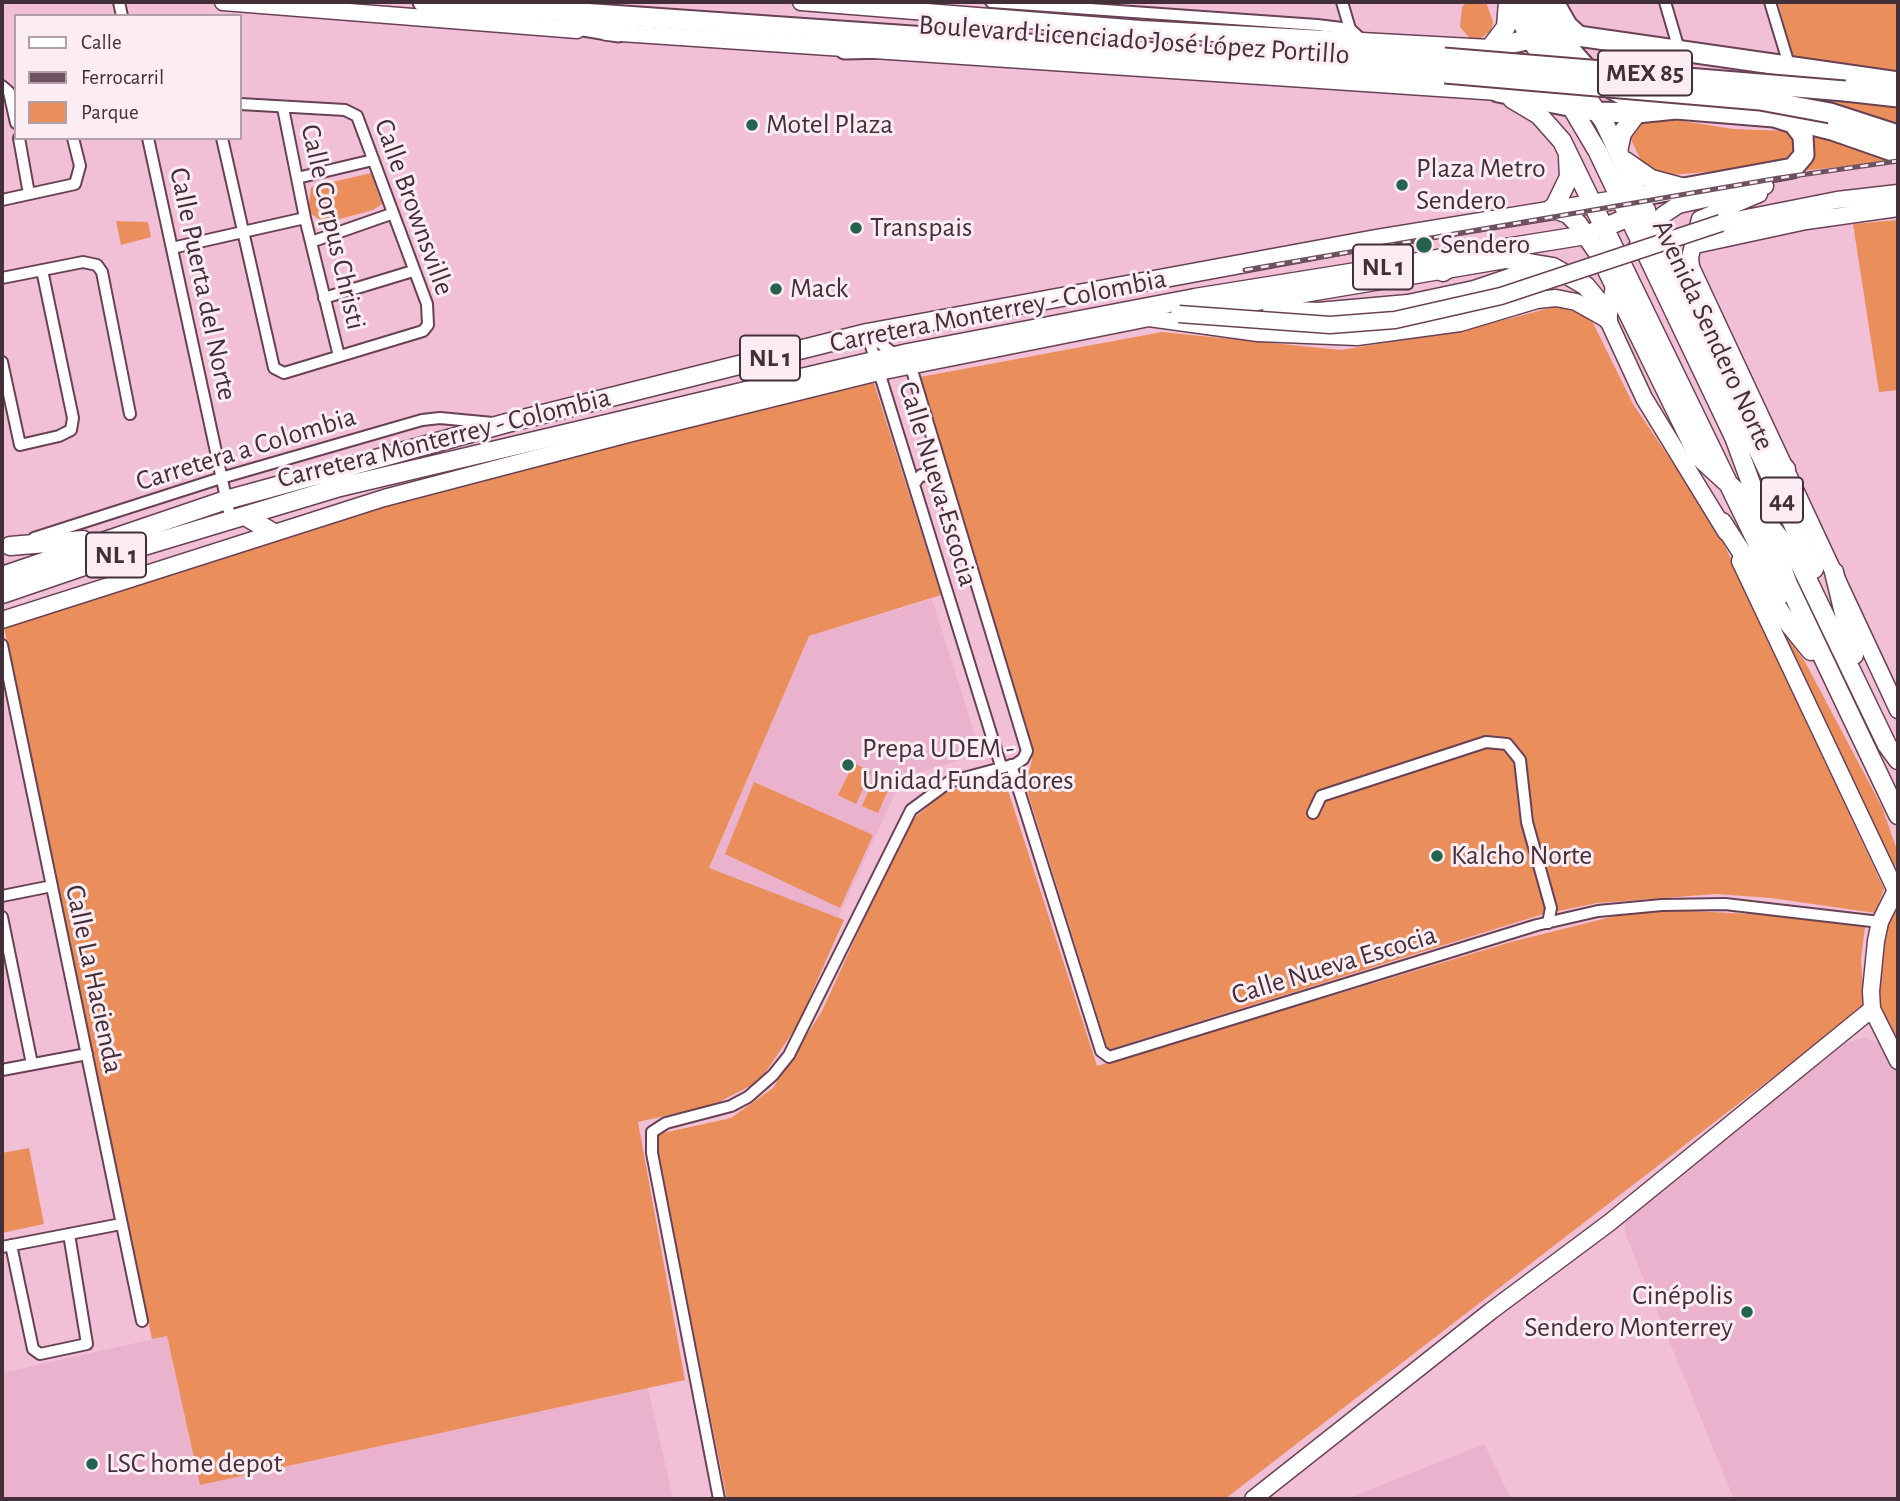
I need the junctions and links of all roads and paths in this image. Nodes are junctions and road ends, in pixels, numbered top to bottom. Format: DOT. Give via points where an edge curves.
graph roads {
  1 [pos="223,2"];
  2 [pos="422,2"];
  3 [pos="595,2"];
  4 [pos="801,2"];
  5 [pos="991,2"];
  6 [pos="1342,2"];
  7 [pos="1509,2"];
  8 [pos="1528,2"];
  9 [pos="1543,2"];
  10 [pos="1559,2"];
  11 [pos="1665,2"];
  12 [pos="1770,2"];
  13 [pos="1103,5"];
  14 [pos="907,6"];
  15 [pos="488,7"];
  16 [pos="1056,14"];
  17 [pos="1264,21"];
  18 [pos="1176,22"];
  19 [pos="1317,26"];
  20 [pos="618,32"];
  21 [pos="1357,35"];
  22 [pos="1545,37"];
  23 [pos="1591,39"];
  24 [pos="1331,40"];
  25 [pos="966,41"];
  26 [pos="1233,47"];
  27 [pos="1490,48"];
  28 [pos="845,49"];
  29 [pos="1677,53"];
  30 [pos="1444,65"];
  31 [pos="1790,68"];
  32 [pos="1898,82"];
  33 [pos="5,87"];
  34 [pos="1498,92"];
  35 [pos="1898,97"];
  36 [pos="242,104"];
  37 [pos="1552,104"];
  38 [pos="283,107"];
  39 [pos="1572,108"];
  40 [pos="1642,108"];
  41 [pos="1599,112"];
  42 [pos="14,116"];
  43 [pos="1784,119"];
  44 [pos="1898,135"];
  45 [pos="19,140"];
  46 [pos="74,140"];
  47 [pos="148,140"];
  48 [pos="222,140"];
  49 [pos="1562,141"];
  50 [pos="1598,152"];
  51 [pos="1898,153"];
  52 [pos="1620,155"];
  53 [pos="373,160"];
  54 [pos="1776,176"];
  55 [pos="297,178"];
  56 [pos="1588,180"];
  57 [pos="1685,188"];
  58 [pos="1898,193"];
  59 [pos="29,194"];
  60 [pos="2,200"];
  61 [pos="1554,208"];
  62 [pos="1898,208"];
  63 [pos="1619,212"];
  64 [pos="391,214"];
  65 [pos="305,218"];
  66 [pos="1582,229"];
  67 [pos="243,232"];
  68 [pos="311,242"];
  69 [pos="1695,245"];
  70 [pos="172,248"];
  71 [pos="1665,250"];
  72 [pos="1470,253"];
  73 [pos="1510,259"];
  74 [pos="1626,261"];
  75 [pos="1401,265"];
  76 [pos="1545,265"];
  77 [pos="1691,267"];
  78 [pos="42,270"];
  79 [pos="413,271"];
  80 [pos="1443,272"];
  81 [pos="2,278"];
  82 [pos="324,298"];
  83 [pos="1237,308"];
  84 [pos="1179,314"];
  85 [pos="1149,318"];
  86 [pos="1608,320"];
  87 [pos="867,333"];
  88 [pos="938,347"];
  89 [pos="339,356"];
  90 [pos="965,356"];
  91 [pos="904,361"];
  92 [pos="2,362"];
  93 [pos="877,367"];
  94 [pos="130,414"];
  95 [pos="507,423"];
  96 [pos="1751,434"];
  97 [pos="1786,469"];
  98 [pos="221,478"];
  99 [pos="1725,482"];
  100 [pos="914,484"];
  101 [pos="226,500"];
  102 [pos="1761,514"];
  103 [pos="238,519"];
  104 [pos="958,520"];
  105 [pos="1721,522"];
  106 [pos="272,532"];
  107 [pos="107,539"];
  108 [pos="5,547"];
  109 [pos="1834,572"];
  110 [pos="2,576"];
  111 [pos="2,594"];
  112 [pos="2,620"];
  113 [pos="2,645"];
  114 [pos="1811,651"];
  115 [pos="1854,655"];
  116 [pos="1829,671"];
  117 [pos="14,702"];
  118 [pos="2,706"];
  119 [pos="1898,710"];
  120 [pos="1898,749"];
  121 [pos="1898,760"];
  122 [pos="1006,766"];
  123 [pos="1889,796"];
  124 [pos="1313,813"];
  125 [pos="1898,815"];
  126 [pos="1898,821"];
  127 [pos="52,886"];
  128 [pos="1897,890"];
  129 [pos="2,896"];
  130 [pos="2,917"];
  131 [pos="1880,922"];
  132 [pos="1548,923"];
  133 [pos="1872,1009"];
  134 [pos="87,1054"];
  135 [pos="1898,1061"];
  136 [pos="32,1064"];
  137 [pos="2,1070"];
  138 [pos="121,1224"];
  139 [pos="69,1234"];
  140 [pos="6,1246"];
  141 [pos="142,1321"];
  142 [pos="719,1499"];
  143 [pos="1253,1499"];
  1 -- 20 [label="street, Boulevard Licenciado José López Portillo"];
  2 -- 15 [label="highway, Boulevard Licenciado José López Portillo / MEX 85"];
  3 -- 26 [label="highway, Boulevard Licenciado José López Portillo / MEX 85"];
  4 -- 14 [label="street, Boulevard Licenciado José López Portillo"];
  5 -- 16 [label="street"];
  6 -- 21 [label="street"];
  7 -- 22 [label="main road, Avenida Sendero Norte / 44"];
  7 -- 27 [label="main road" via="1506,27"];
  8 -- 22 [label="main road, Avenida Sendero Norte / 44"];
  9 -- 22 [label="highway"];
  10 -- 23 [label="street" via="1571,23"];
  11 -- 29 [label="street"];
  12 -- 31 [label="street"];
  13 -- 16 [label="street"];
  13 -- 18 [label="street"];
  14 -- 16 [label="street, Boulevard Licenciado José López Portillo"];
  15 -- 20 [label="highway"];
  15 -- 25 [label="highway, Boulevard Licenciado José López Portillo / MEX 85"];
  16 -- 18 [label="street, Boulevard Licenciado José López Portillo"];
  17 -- 18 [label="street"];
  17 -- 19 [label="street"];
  17 -- 26 [label="street"];
  18 -- 26 [label="street, Boulevard Licenciado José López Portillo"];
  19 -- 21 [label="street"];
  19 -- 24 [label="street"];
  20 -- 28 [label="street, Boulevard Licenciado José López Portillo"];
  21 -- 24 [label="street, Boulevard Licenciado José López Portillo"];
  21 -- 27 [label="street, Boulevard Licenciado José López Portillo"];
  22 -- 23 [label="highway"];
  22 -- 27 [label="highway"];
  22 -- 39 [label="main road, Avenida Sendero Norte / 44"];
  22 -- 40 [label="highway"];
  22 -- 41 [label="main road, Avenida Sendero Norte / 44"];
  23 -- 29 [label="highway"];
  24 -- 26 [label="street, Boulevard Licenciado José López Portillo"];
  25 -- 26 [label="highway, Boulevard Licenciado José López Portillo / MEX 85"];
  25 -- 28 [label="highway"];
  26 -- 30 [label="highway, MEX 85"];
  27 -- 34 [label="street" via="1505,53 1514,67 1512,81"];
  27 -- 37 [label="main road" via="1502,48 1522,59"];
  28 -- 34 [label="street, Boulevard Licenciado José López Portillo"];
  29 -- 31 [label="highway"];
  29 -- 40 [label="highway" via="1638,66 1634,84"];
  30 -- 35 [label="highway, MEX 85, bridge"];
  30 -- 44 [label="highway, MEX 85, bridge" via="1760,100 1830,113"];
  31 -- 32 [label="highway"];
  33 -- 42 [label="street"];
  34 -- 37 [label="highway"];
  34 -- 49 [label="main road" via="1539,115"];
  36 -- 38 [label="street, Calle Brownsville"];
  37 -- 39 [label="highway"];
  37 -- 56 [label="main road"];
  38 -- 53 [label="street, Calle Brownsville" via="353,112 361,122"];
  38 -- 55 [label="street, Calle Corpus Christi"];
  39 -- 41 [label="highway"];
  39 -- 50 [label="main road, Avenida Sendero Norte / 44"];
  40 -- 41 [label="highway"];
  40 -- 43 [label="highway"];
  40 -- 52 [label="main road" via="1622,133"];
  41 -- 52 [label="main road, Avenida Sendero Norte / 44"];
  43 -- 51 [label="highway" via="1825,127"];
  43 -- 54 [label="highway" via="1797,126 1805,142 1804,155"];
  45 -- 59 [label="street"];
  46 -- 59 [label="street" via="80,176 75,184"];
  47 -- 70 [label="street, Calle Puerta del Norte"];
  48 -- 67 [label="street, Calle Brownsville"];
  49 -- 56 [label="main road"];
  49 -- 61 [label="main road" via="1569,177"];
  50 -- 56 [label="main road"];
  50 -- 63 [label="main road, Avenida Sendero Norte / 44"];
  52 -- 57 [label="main road" via="1651,179"];
  52 -- 63 [label="main road, Avenida Sendero Norte / 44"];
  53 -- 55 [label="street"];
  53 -- 64 [label="street, Calle Brownsville"];
  54 -- 57 [label="highway, NL 1"];
  54 -- 63 [label="street" via="1678,205"];
  54 -- 69 [label="street" via="1750,200 1702,216 1695,230"];
  55 -- 65 [label="street, Calle Corpus Christi"];
  56 -- 61 [label="main road"];
  56 -- 63 [label="main road"];
  57 -- 63 [label="highway, NL 1"];
  58 -- 84 [label="street, bridge" via="1721,223 1501,296 1395,320 1330,325"];
  59 -- 60 [label="street"];
  61 -- 63 [label="main road, Carretera Monterrey - Colombia / NL 1"];
  61 -- 66 [label="main road" via="1568,214"];
  61 -- 87 [label="main road, Carretera Monterrey - Colombia / NL 1"];
  62 -- 69 [label="street" via="1806,221"];
  63 -- 66 [label="main road"];
  63 -- 71 [label="main road, Avenida Sendero Norte / 44"];
  63 -- 74 [label="main road"];
  63 -- 74 [label="main road, Avenida Sendero Norte / 44"];
  63 -- 74 [label="street"];
  64 -- 68 [label="street"];
  64 -- 79 [label="street, Calle Brownsville"];
  65 -- 67 [label="street"];
  65 -- 68 [label="street, Calle Corpus Christi"];
  66 -- 72 [label="main road, Carretera Monterrey - Colombia / NL 1"];
  66 -- 74 [label="main road"];
  66 -- 75 [label="main road" via="1424,253"];
  67 -- 70 [label="street"];
  67 -- 89 [label="street, Calle Brownsville" via="274,368 284,373"];
  68 -- 82 [label="street, Calle Corpus Christi"];
  69 -- 77 [label="street"];
  70 -- 98 [label="street, Calle Puerta del Norte"];
  71 -- 74 [label="street"];
  71 -- 77 [label="street"];
  71 -- 96 [label="main road, Avenida Sendero Norte / 44"];
  72 -- 73 [label="main road"];
  72 -- 75 [label="main road, Carretera Monterrey - Colombia / NL 1"];
  72 -- 80 [label="main road"];
  73 -- 76 [label="main road"];
  73 -- 80 [label="street"];
  74 -- 86 [label="street"];
  74 -- 99 [label="main road"];
  74 -- 102 [label="main road, Avenida Sendero Norte / 44" via="1734,438"];
  75 -- 88 [label="main road, Carretera Monterrey - Colombia / NL 1"];
  76 -- 83 [label="street" via="1474,289 1387,306 1318,311"];
  76 -- 86 [label="main road" via="1586,286"];
  77 -- 97 [label="street"];
  78 -- 81 [label="street"];
  78 -- 92 [label="street" via="73,418 71,430 20,445"];
  78 -- 94 [label="street" via="93,262 102,272"];
  79 -- 82 [label="street"];
  79 -- 89 [label="street, Calle Brownsville" via="430,313 428,326"];
  80 -- 83 [label="street"];
  82 -- 89 [label="street, Calle Corpus Christi"];
  83 -- 84 [label="street"];
  84 -- 85 [label="street"];
  85 -- 86 [label="street, NL 1" via="1282,335 1357,337 1460,323 1556,298 1576,302"];
  85 -- 90 [label="street, NL 1"];
  86 -- 105 [label="street" via="1644,398"];
  87 -- 91 [label="street, Calle Nueva Escocia"];
  87 -- 93 [label="street, Calle Nueva Escocia"];
  87 -- 95 [label="main road, Carretera Monterrey - Colombia / NL 1"];
  88 -- 90 [label="main road"];
  88 -- 91 [label="main road, Carretera Monterrey - Colombia / NL 1"];
  90 -- 91 [label="street, NL 1"];
  91 -- 93 [label="main road, Carretera Monterrey - Colombia / NL 1"];
  91 -- 104 [label="street, Calle Nueva Escocia"];
  93 -- 100 [label="street, Calle Nueva Escocia"];
  93 -- 103 [label="main road, Carretera Monterrey - Colombia / NL 1" via="340,487"];
  93 -- 106 [label="street, NL 1"];
  95 -- 98 [label="street, Carretera a Colombia" via="422,420"];
  95 -- 101 [label="main road, Carretera Monterrey - Colombia / NL 1"];
  96 -- 97 [label="main road"];
  96 -- 115 [label="main road, Avenida Sendero Norte / 44"];
  97 -- 109 [label="street"];
  98 -- 101 [label="street, Calle Puerta del Norte"];
  98 -- 108 [label="street, Carretera a Colombia"];
  99 -- 102 [label="main road"];
  99 -- 114 [label="main road"];
  100 -- 104 [label="street" via="921,475 934,477 945,504"];
  100 -- 122 [label="street, Calle Nueva Escocia"];
  101 -- 103 [label="street, Calle Puerta del Norte"];
  101 -- 107 [label="main road, Carretera Monterrey - Colombia / NL 1"];
  102 -- 116 [label="main road, Avenida Sendero Norte / 44"];
  102 -- 121 [label="main road" via="1786,543 1813,587"];
  103 -- 106 [label="main road"];
  103 -- 111 [label="main road, Carretera Monterrey - Colombia / NL 1"];
  104 -- 122 [label="street, Calle Nueva Escocia" via="1026,745 1020,762"];
  105 -- 114 [label="main road"];
  105 -- 128 [label="street"];
  106 -- 112 [label="street, NL 1"];
  107 -- 108 [label="main road"];
  107 -- 110 [label="main road, Carretera Monterrey - Colombia / NL 1"];
  109 -- 115 [label="main road"];
  109 -- 119 [label="street"];
  113 -- 117 [label="street, Calle La Hacienda"];
  114 -- 116 [label="main road"];
  115 -- 120 [label="main road, Avenida Sendero Norte / 44"];
  116 -- 123 [label="main road, Avenida Sendero Norte / 44"];
  117 -- 118 [label="street"];
  117 -- 127 [label="street, Calle La Hacienda"];
  122 -- 132 [label="street, Calle Nueva Escocia" via="1101,1051 1107,1057"];
  122 -- 142 [label="street" via="949,782 911,810 789,1055 773,1075 731,1106 666,1123 652,1132 652,1153"];
  123 -- 125 [label="main road, Avenida Sendero Norte / 44"];
  123 -- 126 [label="main road"];
  124 -- 132 [label="street" via="1321,796 1486,742 1507,744 1520,760 1527,822 1551,908"];
  127 -- 129 [label="street"];
  127 -- 134 [label="street, Calle La Hacienda"];
  128 -- 131 [label="street"];
  130 -- 136 [label="street"];
  131 -- 132 [label="street, Calle Nueva Escocia" via="1725,904 1598,911"];
  131 -- 133 [label="street" via="1872,970"];
  133 -- 135 [label="street"];
  133 -- 143 [label="street" via="1609,1223"];
  134 -- 136 [label="street"];
  134 -- 138 [label="street, Calle La Hacienda"];
  136 -- 137 [label="street"];
  138 -- 139 [label="street"];
  138 -- 141 [label="street, Calle La Hacienda"];
  139 -- 140 [label="street"];
  139 -- 140 [label="street" via="88,1340 84,1346 40,1354 33,1349"];
}
